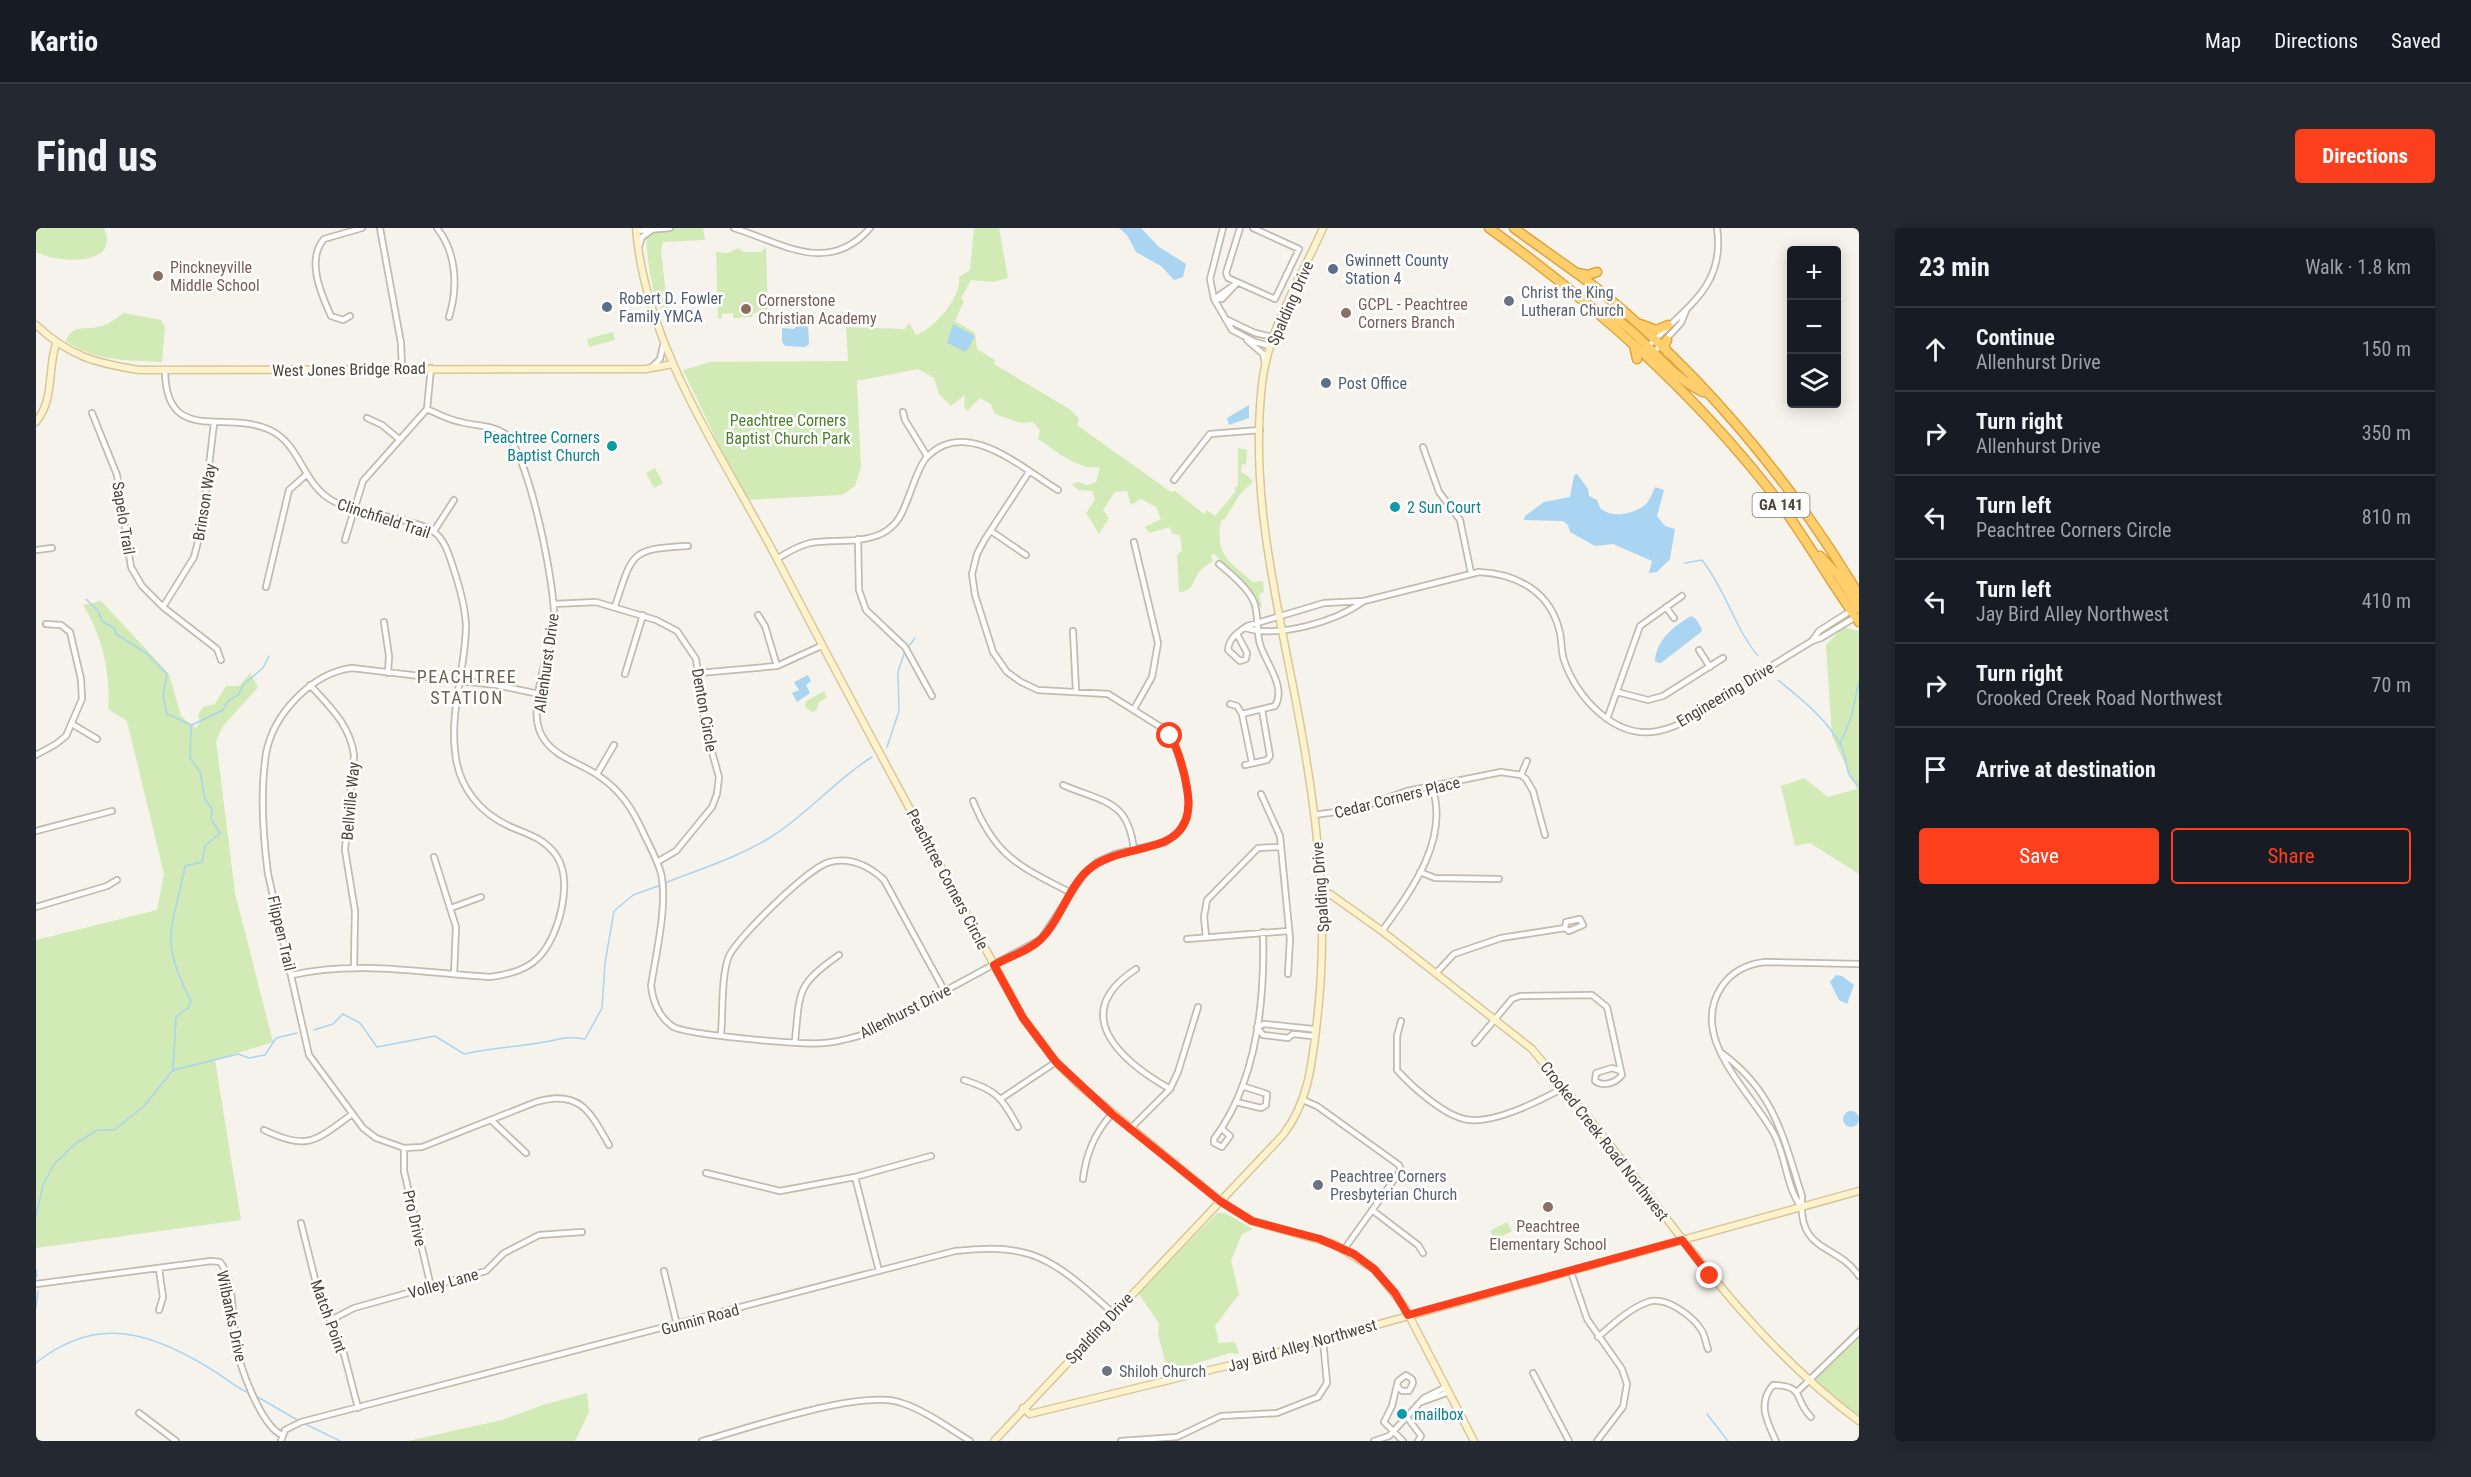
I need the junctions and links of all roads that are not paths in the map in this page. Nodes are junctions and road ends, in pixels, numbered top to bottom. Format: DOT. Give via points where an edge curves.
graph roads {
  1 [pos="362,228"];
  2 [pos="380,228"];
  3 [pos="437,228"];
  4 [pos="670,228"];
  5 [pos="734,228"];
  6 [pos="870,228"];
  7 [pos="1223,228"];
  8 [pos="1240,228"];
  9 [pos="1253,228"];
  10 [pos="1323,228"];
  11 [pos="1489,228"];
  12 [pos="1717,228"];
  13 [pos="636,229"];
  14 [pos="654,229"];
  15 [pos="1517,230"];
  16 [pos="638,248"];
  17 [pos="1577,273"];
  18 [pos="1237,283"];
  19 [pos="1599,291"];
  20 [pos="1214,299"];
  21 [pos="1593,307"];
  22 [pos="1686,311"];
  23 [pos="350,316"];
  24 [pos="449,317"];
  25 [pos="1630,317"];
  26 [pos="1226,318"];
  27 [pos="36,325"];
  28 [pos="1668,325"];
  29 [pos="1273,337"];
  30 [pos="1246,338"];
  31 [pos="1666,340"];
  32 [pos="663,342"];
  33 [pos="56,344"];
  34 [pos="1270,346"];
  35 [pos="1649,351"];
  36 [pos="1668,354"];
  37 [pos="674,364"];
  38 [pos="1265,366"];
  39 [pos="402,368"];
  40 [pos="431,368"];
  41 [pos="646,369"];
  42 [pos="165,371"];
  43 [pos="1706,394"];
  44 [pos="427,410"];
  45 [pos="903,412"];
  46 [pos="92,413"];
  47 [pos="367,418"];
  48 [pos="36,422"];
  49 [pos="214,423"];
  50 [pos="1260,430"];
  51 [pos="399,439"];
  52 [pos="1422,447"];
  53 [pos="927,456"];
  54 [pos="1029,472"];
  55 [pos="306,475"];
  56 [pos="1174,480"];
  57 [pos="1058,490"];
  58 [pos="454,500"];
  59 [pos="354,510"];
  60 [pos="434,531"];
  61 [pos="991,531"];
  62 [pos="858,539"];
  63 [pos="345,540"];
  64 [pos="1134,542"];
  65 [pos="688,546"];
  66 [pos="52,548"];
  67 [pos="36,550"];
  68 [pos="1026,555"];
  69 [pos="777,560"];
  70 [pos="1219,564"];
  71 [pos="1471,573"];
  72 [pos="266,587"];
  73 [pos="1859,595"];
  74 [pos="1682,596"];
  75 [pos="1364,601"];
  76 [pos="554,604"];
  77 [pos="615,606"];
  78 [pos="163,607"];
  79 [pos="1666,607"];
  80 [pos="1857,611"];
  81 [pos="643,615"];
  82 [pos="758,615"];
  83 [pos="1279,618"];
  84 [pos="1674,618"];
  85 [pos="384,622"];
  86 [pos="1256,623"];
  87 [pos="46,624"];
  88 [pos="1245,628"];
  89 [pos="1281,629"];
  90 [pos="1073,631"];
  91 [pos="1258,632"];
  92 [pos="1237,634"];
  93 [pos="1812,641"];
  94 [pos="821,646"];
  95 [pos="1699,650"];
  96 [pos="1723,658"];
  97 [pos="221,660"];
  98 [pos="777,666"];
  99 [pos="1710,667"];
  100 [pos="388,673"];
  101 [pos="699,673"];
  102 [pos="625,674"];
  103 [pos="459,680"];
  104 [pos="310,685"];
  105 [pos="1076,691"];
  106 [pos="1617,692"];
  107 [pos="539,694"];
  108 [pos="932,696"];
  109 [pos="1230,704"];
  110 [pos="1134,709"];
  111 [pos="1262,710"];
  112 [pos="1242,714"];
  113 [pos="1607,718"];
  114 [pos="72,724"];
  115 [pos="97,739"];
  116 [pos="614,745"];
  117 [pos="36,755"];
  118 [pos="1527,762"];
  119 [pos="1252,763"];
  120 [pos="1245,765"];
  121 [pos="597,774"];
  122 [pos="1521,775"];
  123 [pos="1063,785"];
  124 [pos="1432,787"];
  125 [pos="1262,794"];
  126 [pos="973,801"];
  127 [pos="112,811"];
  128 [pos="1314,815"];
  129 [pos="36,831"];
  130 [pos="1545,835"];
  131 [pos="1280,847"];
  132 [pos="1134,850"];
  133 [pos="434,857"];
  134 [pos="657,862"];
  135 [pos="1420,872"];
  136 [pos="1499,879"];
  137 [pos="117,880"];
  138 [pos="1071,893"];
  139 [pos="1323,894"];
  140 [pos="481,897"];
  141 [pos="36,907"];
  142 [pos="451,908"];
  143 [pos="1564,928"];
  144 [pos="1288,931"];
  145 [pos="1383,931"];
  146 [pos="1263,932"];
  147 [pos="1206,936"];
  148 [pos="1187,939"];
  149 [pos="839,955"];
  150 [pos="1859,964"];
  151 [pos="994,965"];
  152 [pos="354,967"];
  153 [pos="1136,969"];
  154 [pos="1436,973"];
  155 [pos="454,974"];
  156 [pos="1288,974"];
  157 [pos="292,975"];
  158 [pos="944,990"];
  159 [pos="1198,1007"];
  160 [pos="1494,1019"];
  161 [pos="1401,1021"];
  162 [pos="1257,1027"];
  163 [pos="1294,1028"];
  164 [pos="1316,1033"];
  165 [pos="721,1034"];
  166 [pos="1293,1034"];
  167 [pos="795,1041"];
  168 [pos="1475,1043"];
  169 [pos="1720,1052"];
  170 [pos="1056,1062"];
  171 [pos="1621,1071"];
  172 [pos="964,1080"];
  173 [pos="1242,1086"];
  174 [pos="1565,1087"];
  175 [pos="1170,1089"];
  176 [pos="1002,1098"];
  177 [pos="1303,1100"];
  178 [pos="1236,1102"];
  179 [pos="1112,1114"];
  180 [pos="351,1115"];
  181 [pos="491,1120"];
  182 [pos="1018,1128"];
  183 [pos="1130,1129"];
  184 [pos="1222,1129"];
  185 [pos="264,1130"];
  186 [pos="1599,1131"];
  187 [pos="1604,1137"];
  188 [pos="609,1145"];
  189 [pos="404,1148"];
  190 [pos="526,1153"];
  191 [pos="931,1156"];
  192 [pos="706,1173"];
  193 [pos="855,1177"];
  194 [pos="1083,1179"];
  195 [pos="1859,1191"];
  196 [pos="1220,1201"];
  197 [pos="1801,1207"];
  198 [pos="1372,1210"];
  199 [pos="301,1223"];
  200 [pos="582,1232"];
  201 [pos="1682,1240"];
  202 [pos="1345,1248"];
  203 [pos="1423,1253"];
  204 [pos="159,1269"];
  205 [pos="664,1271"];
  206 [pos="879,1271"];
  207 [pos="1571,1272"];
  208 [pos="1859,1276"];
  209 [pos="36,1284"];
  210 [pos="431,1287"];
  211 [pos="159,1310"];
  212 [pos="1113,1313"];
  213 [pos="1408,1315"];
  214 [pos="331,1320"];
  215 [pos="677,1325"];
  216 [pos="1859,1332"];
  217 [pos="1598,1337"];
  218 [pos="1323,1340"];
  219 [pos="1708,1349"];
  220 [pos="1533,1373"];
  221 [pos="1810,1381"];
  222 [pos="1397,1386"];
  223 [pos="1447,1389"];
  224 [pos="1798,1391"];
  225 [pos="358,1408"];
  226 [pos="1023,1408"];
  227 [pos="139,1413"];
  228 [pos="1407,1417"];
  229 [pos="1811,1417"];
  230 [pos="1859,1421"];
  231 [pos="1393,1432"];
  232 [pos="281,1438"];
  233 [pos="1178,1439"];
  234 [pos="176,1441"];
  235 [pos="702,1441"];
  236 [pos="970,1441"];
  237 [pos="994,1441"];
  238 [pos="1121,1441"];
  239 [pos="1374,1441"];
  240 [pos="1403,1441"];
  241 [pos="1418,1441"];
  242 [pos="1474,1441"];
  243 [pos="1569,1441"];
  244 [pos="1597,1441"];
  245 [pos="1776,1441"];
  1 -- 23 [label="street" via="324,239 315,257 319,284 331,316 343,320"];
  2 -- 39 [label="street" via="401,342"];
  3 -- 24 [label="street" via="450,250 455,277 456,295"];
  4 -- 14 [label="street"];
  5 -- 6 [label="street" via="807,254 840,249"];
  7 -- 20 [label="street" via="1210,279"];
  8 -- 18 [label="street" via="1226,273"];
  9 -- 18 [label="street" via="1299,249 1275,299"];
  10 -- 29 [label="street, Spalding Drive"];
  11 -- 21 [label="highway"];
  12 -- 22 [label="street" via="1718,247 1712,275"];
  13 -- 14 [label="street"];
  13 -- 16 [label="street, Peachtree Corners Circle"];
  14 -- 16 [label="street" via="642,237"];
  15 -- 17 [label="highway, GA 141"];
  16 -- 32 [label="street, Peachtree Corners Circle" via="647,297"];
  17 -- 19 [label="highway, GA 141"];
  17 -- 19 [label="highway" via="1597,272"];
  18 -- 20 [label="street"];
  19 -- 25 [label="highway, GA 141"];
  20 -- 26 [label="street"];
  21 -- 35 [label="highway"];
  21 -- 35 [label="highway" via="1616,319"];
  22 -- 28 [label="street"];
  22 -- 31 [label="street"];
  25 -- 28 [label="highway" via="1650,329"];
  25 -- 35 [label="highway, GA 141"];
  26 -- 29 [label="street" via="1255,333"];
  26 -- 30 [label="street" via="1232,330"];
  27 -- 33 [label="street, West Jones Bridge Road"];
  28 -- 35 [label="street"];
  29 -- 34 [label="street, Spalding Drive"];
  30 -- 34 [label="street"];
  30 -- 38 [label="street" via="1263,354"];
  31 -- 35 [label="street"];
  31 -- 36 [label="highway"];
  32 -- 37 [label="street, Peachtree Corners Circle"];
  32 -- 41 [label="street" via="660,359"];
  33 -- 42 [label="street, West Jones Bridge Road" via="108,365"];
  33 -- 48 [label="street" via="48,402"];
  34 -- 38 [label="street, Spalding Drive"];
  35 -- 36 [label="highway, GA 141"];
  35 -- 43 [label="highway"];
  35 -- 80 [label="highway, GA 141" via="1776,498"];
  36 -- 43 [label="highway, GA 141"];
  37 -- 41 [label="street, West Jones Bridge Road"];
  37 -- 69 [label="street, Peachtree Corners Circle"];
  38 -- 50 [label="street, Spalding Drive"];
  39 -- 40 [label="street, West Jones Bridge Road"];
  39 -- 42 [label="street, West Jones Bridge Road"];
  40 -- 41 [label="street, West Jones Bridge Road"];
  40 -- 44 [label="street"];
  42 -- 49 [label="street, Clinchfield Trail" via="165,389 174,408 190,419"];
  43 -- 73 [label="highway, GA 141" via="1789,490"];
  44 -- 51 [label="street"];
  44 -- 76 [label="street, Allenhurst Drive" via="503,431 516,444"];
  45 -- 53 [label="street"];
  46 -- 78 [label="street, Sapelo Trail" via="117,475 131,567 142,586"];
  47 -- 51 [label="street"];
  49 -- 55 [label="street, Clinchfield Trail" via="252,423 274,432 294,450"];
  49 -- 78 [label="street, Brinson Way" via="194,556"];
  50 -- 56 [label="street" via="1210,434"];
  50 -- 83 [label="street, Spalding Drive" via="1264,534"];
  51 -- 59 [label="street" via="363,481"];
  52 -- 71 [label="street" via="1439,492 1460,520"];
  53 -- 54 [label="street" via="949,443 964,441 982,444"];
  53 -- 62 [label="street" via="895,525 880,534"];
  54 -- 57 [label="street"];
  54 -- 61 [label="street, Allenhurst Drive"];
  55 -- 59 [label="street, Clinchfield Trail" via="326,498"];
  55 -- 72 [label="street" via="289,490"];
  58 -- 60 [label="street"];
  59 -- 60 [label="street, Clinchfield Trail"];
  59 -- 63 [label="street"];
  60 -- 103 [label="street, Clinchfield Trail" via="445,545 466,624"];
  61 -- 68 [label="street"];
  61 -- 105 [label="street, Allenhurst Drive" via="977,554 972,574 993,652 1006,672 1038,690"];
  62 -- 69 [label="street" via="807,544"];
  62 -- 108 [label="street" via="859,590 866,610 905,647"];
  64 -- 110 [label="street" via="1158,644 1152,677"];
  65 -- 77 [label="street" via="655,548 634,557"];
  66 -- 67 [label="street"];
  69 -- 94 [label="street, Peachtree Corners Circle"];
  70 -- 86 [label="street" via="1254,603"];
  71 -- 75 [label="street, Engineering Drive"];
  71 -- 113 [label="street, Engineering Drive" via="1512,577 1540,596 1558,627 1569,673 1592,707"];
  74 -- 79 [label="street"];
  75 -- 83 [label="street, Engineering Drive" via="1324,603"];
  75 -- 89 [label="street, Engineering Drive" via="1342,615"];
  76 -- 77 [label="street, Denton Circle" via="596,602"];
  76 -- 107 [label="street, Allenhurst Drive"];
  77 -- 81 [label="street, Denton Circle"];
  78 -- 97 [label="street, Sapelo Trail" via="218,649"];
  79 -- 84 [label="street"];
  79 -- 106 [label="street" via="1640,626"];
  80 -- 93 [label="street, Engineering Drive"];
  80 -- 93 [label="street, Engineering Drive" via="1819,631"];
  81 -- 101 [label="street, Denton Circle" via="677,631 696,659"];
  81 -- 102 [label="street"];
  82 -- 98 [label="street"];
  83 -- 86 [label="street, Engineering Drive"];
  83 -- 89 [label="street, Spalding Drive"];
  85 -- 100 [label="street"];
  86 -- 88 [label="street, Engineering Drive"];
  86 -- 91 [label="street"];
  87 -- 114 [label="street" via="62,625 70,632 82,688"];
  88 -- 91 [label="street"];
  88 -- 92 [label="street, Engineering Drive"];
  89 -- 91 [label="street, Engineering Drive"];
  89 -- 128 [label="street, Spalding Drive"];
  90 -- 105 [label="street"];
  91 -- 111 [label="street" via="1275,676 1278,696 1275,706"];
  92 -- 92 [label="street" via="1228,650 1240,661 1246,659 1247,653"];
  93 -- 113 [label="street, Engineering Drive" via="1674,726 1645,732 1617,725"];
  94 -- 98 [label="street"];
  94 -- 151 [label="street, Peachtree Corners Circle"];
  95 -- 99 [label="street"];
  96 -- 99 [label="street"];
  98 -- 101 [label="street"];
  99 -- 106 [label="street" via="1683,685 1648,700"];
  100 -- 103 [label="street, Flippen Trail"];
  100 -- 104 [label="street, Flippen Trail" via="334,670"];
  101 -- 134 [label="street, Denton Circle" via="705,727 719,777 717,794 712,807 676,851"];
  103 -- 107 [label="street, Flippen Trail"];
  103 -- 155 [label="street, Clinchfield Trail" via="454,749 459,774 481,808 547,844 561,864 564,889 554,932 538,959 508,975 490,978"];
  104 -- 152 [label="street, Bellville Way" via="345,725 352,741 345,850 355,912"];
  104 -- 157 [label="street, Flippen Trail" via="276,728 266,753 264,845"];
  105 -- 110 [label="street, Allenhurst Drive" via="1108,694"];
  106 -- 113 [label="street"];
  107 -- 121 [label="street, Allenhurst Drive" via="537,719 550,747"];
  109 -- 112 [label="street"];
  110 -- 132 [label="street, Allenhurst Drive" via="1164,729 1175,744 1190,803 1184,825 1166,842"];
  111 -- 112 [label="street"];
  111 -- 119 [label="street" via="1270,756"];
  112 -- 119 [label="street"];
  114 -- 115 [label="street"];
  114 -- 117 [label="street" via="66,736"];
  116 -- 121 [label="street"];
  118 -- 122 [label="street"];
  119 -- 120 [label="street"];
  121 -- 134 [label="street, Allenhurst Drive" via="627,801"];
  122 -- 124 [label="street, Cedar Corners Place" via="1501,772"];
  122 -- 130 [label="street" via="1533,791"];
  123 -- 132 [label="street" via="1113,805 1125,815 1132,829"];
  124 -- 128 [label="street, Cedar Corners Place" via="1407,791 1357,809"];
  124 -- 135 [label="street" via="1436,829"];
  125 -- 131 [label="street" via="1277,828"];
  126 -- 138 [label="street" via="1006,855"];
  127 -- 129 [label="street"];
  128 -- 139 [label="street, Spalding Drive"];
  131 -- 144 [label="street"];
  131 -- 147 [label="street" via="1258,848 1207,900"];
  132 -- 138 [label="street, Allenhurst Drive" via="1097,862"];
  133 -- 142 [label="street"];
  134 -- 165 [label="street, Allenhurst Drive" via="663,895 651,986 653,1000 659,1014 673,1027"];
  135 -- 136 [label="street" via="1435,878"];
  135 -- 145 [label="street"];
  137 -- 141 [label="street"];
  138 -- 151 [label="street, Allenhurst Drive" via="1041,939"];
  139 -- 145 [label="street, Crooked Creek Road Northwest" via="1330,894"];
  139 -- 164 [label="street, Spalding Drive"];
  140 -- 142 [label="street"];
  142 -- 155 [label="street" via="457,940"];
  143 -- 154 [label="street" via="1501,938 1454,954"];
  144 -- 146 [label="street"];
  144 -- 156 [label="street"];
  145 -- 154 [label="street, Crooked Creek Road Northwest"];
  146 -- 147 [label="street"];
  146 -- 162 [label="street" via="1264,970"];
  147 -- 148 [label="street"];
  149 -- 167 [label="street" via="807,980 799,998"];
  150 -- 169 [label="street" via="1765,962 1739,970 1724,984 1713,1009 1712,1029"];
  151 -- 158 [label="street, Allenhurst Drive"];
  151 -- 170 [label="street, Peachtree Corners Circle" via="1023,1018"];
  152 -- 155 [label="street, Clinchfield Trail"];
  152 -- 157 [label="street, Clinchfield Trail" via="321,968"];
  153 -- 175 [label="street" via="1107,997 1101,1013 1103,1027 1138,1068"];
  154 -- 160 [label="street, Crooked Creek Road Northwest"];
  157 -- 180 [label="street, Flippen Trail" via="309,1055"];
  158 -- 165 [label="street" via="884,880 858,863 829,862 800,882 741,938 729,957"];
  158 -- 167 [label="street, Allenhurst Drive" via="865,1034 822,1044"];
  159 -- 175 [label="street"];
  160 -- 168 [label="street"];
  160 -- 171 [label="street" via="1512,999 1520,996 1592,995 1607,1007"];
  160 -- 174 [label="street, Crooked Creek Road Northwest" via="1532,1049"];
  161 -- 174 [label="street" via="1396,1036 1397,1070 1448,1113 1477,1120 1517,1109"];
  162 -- 163 [label="street" via="1264,1024"];
  162 -- 166 [label="street" via="1263,1035 1288,1038"];
  162 -- 173 [label="street"];
  163 -- 164 [label="street" via="1312,1029"];
  163 -- 166 [label="street"];
  164 -- 166 [label="street"];
  164 -- 177 [label="street, Spalding Drive"];
  165 -- 167 [label="street, Allenhurst Drive"];
  169 -- 197 [label="street" via="1780,1146 1794,1197"];
  169 -- 197 [label="street" via="1754,1082 1778,1118 1802,1196"];
  170 -- 176 [label="street"];
  170 -- 179 [label="street, Peachtree Corners Circle"];
  171 -- 171 [label="street" via="1606,1069 1593,1078 1605,1084 1616,1081"];
  172 -- 176 [label="street" via="984,1086"];
  173 -- 178 [label="street"];
  173 -- 178 [label="street" via="1267,1094 1266,1105 1261,1108"];
  174 -- 186 [label="street, Crooked Creek Road Northwest"];
  175 -- 183 [label="street"];
  176 -- 182 [label="street"];
  177 -- 196 [label="street, Spalding Drive" via="1283,1135"];
  177 -- 198 [label="street" via="1399,1165 1401,1173"];
  178 -- 184 [label="street"];
  179 -- 183 [label="street, Peachtree Corners Circle"];
  179 -- 194 [label="street" via="1092,1141"];
  180 -- 185 [label="street" via="320,1138 300,1143"];
  180 -- 189 [label="street, Flippen Trail" via="376,1138"];
  181 -- 188 [label="street, Flippen Trail" via="550,1098 564,1098 586,1107"];
  181 -- 189 [label="street, Flippen Trail" via="440,1142"];
  181 -- 190 [label="street"];
  183 -- 196 [label="street, Peachtree Corners Circle"];
  186 -- 187 [label="street, Crooked Creek Road Northwest"];
  187 -- 201 [label="street, Crooked Creek Road Northwest"];
  189 -- 210 [label="street, Pro Drive" via="404,1171"];
  191 -- 193 [label="street"];
  192 -- 193 [label="street" via="780,1191"];
  193 -- 206 [label="street"];
  195 -- 197 [label="street, Jay Bird Alley Northwest"];
  196 -- 202 [label="street, Peachtree Corners Circle" via="1252,1221"];
  196 -- 212 [label="street, Spalding Drive"];
  197 -- 201 [label="street, Jay Bird Alley Northwest"];
  197 -- 208 [label="street" via="1811,1238 1847,1262"];
  198 -- 202 [label="street"];
  198 -- 203 [label="street"];
  199 -- 214 [label="street, Match Point" via="319,1295"];
  200 -- 210 [label="street, Volley Lane" via="539,1235 504,1253 486,1271"];
  201 -- 207 [label="street, Jay Bird Alley Northwest"];
  201 -- 221 [label="street, Crooked Creek Road Northwest" via="1738,1307"];
  202 -- 213 [label="street, Peachtree Corners Circle" via="1374,1269"];
  204 -- 209 [label="street, Wilbanks Drive"];
  204 -- 211 [label="street" via="163,1297"];
  204 -- 232 [label="street, Wilbanks Drive" via="211,1261 224,1267 240,1360 268,1425"];
  205 -- 215 [label="street"];
  206 -- 212 [label="street, Gunnin Road" via="955,1251 992,1248 1023,1252 1077,1282"];
  206 -- 215 [label="street, Gunnin Road"];
  207 -- 213 [label="street, Jay Bird Alley Northwest"];
  207 -- 217 [label="street" via="1578,1297"];
  210 -- 214 [label="street, Volley Lane" via="354,1308"];
  212 -- 226 [label="street, Spalding Drive"];
  213 -- 218 [label="street, Jay Bird Alley Northwest"];
  213 -- 223 [label="street, Peachtree Corners Circle"];
  214 -- 225 [label="street, Match Point"];
  215 -- 225 [label="street, Gunnin Road"];
  216 -- 221 [label="street"];
  217 -- 219 [label="street" via="1639,1307 1659,1301 1682,1312 1702,1332"];
  217 -- 244 [label="street" via="1622,1369 1627,1384 1623,1407"];
  218 -- 226 [label="street, Jay Bird Alley Northwest" via="1030,1414"];
  218 -- 233 [label="street" via="1328,1383 1318,1397 1277,1413 1221,1416"];
  220 -- 243 [label="street"];
  221 -- 224 [label="street"];
  221 -- 230 [label="street, Crooked Creek Road Northwest"];
  222 -- 231 [label="street" via="1384,1422"];
  223 -- 228 [label="street" via="1419,1403"];
  223 -- 242 [label="street, Peachtree Corners Circle"];
  224 -- 229 [label="street"];
  224 -- 245 [label="street" via="1773,1385 1767,1392 1763,1408"];
  225 -- 232 [label="street, Gunnin Road" via="301,1422 285,1430"];
  226 -- 237 [label="street, Spalding Drive"];
  227 -- 234 [label="street"];
  228 -- 231 [label="street"];
  228 -- 241 [label="street" via="1421,1436"];
  231 -- 239 [label="street"];
  231 -- 240 [label="street"];
  233 -- 238 [label="street"];
  235 -- 236 [label="street" via="826,1408 882,1398 903,1403"];
}
